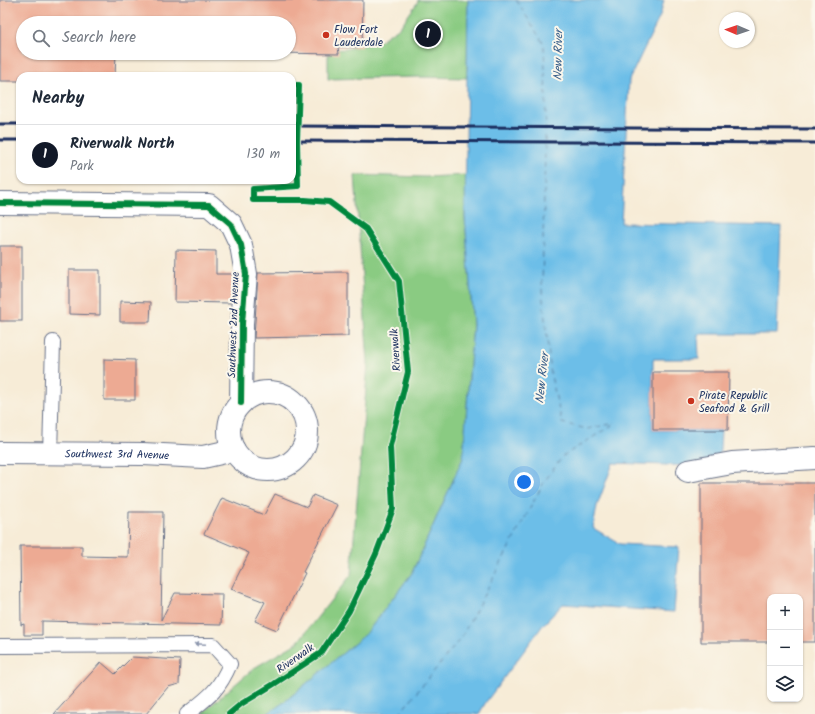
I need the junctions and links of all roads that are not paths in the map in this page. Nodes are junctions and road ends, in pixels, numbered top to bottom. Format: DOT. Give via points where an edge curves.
graph roads {
  1 [pos="0,203"];
  2 [pos="53,342"];
  3 [pos="241,403"];
  4 [pos="234,450"];
  5 [pos="0,453"];
  6 [pos="50,454"];
  7 [pos="815,458"];
  8 [pos="688,472"];
  9 [pos="0,646"];
  10 [pos="187,714"];
  1 -- 3 [label="street, Southwest 2nd Avenue" via="209,205 231,224 241,245 246,274 242,323"];
  2 -- 6 [label="lane"];
  3 -- 4 [label="street" via="230,425 230,438"];
  3 -- 4 [label="street" via="264,392 276,393 298,406 307,430 305,443 299,455 278,469 252,467"];
  4 -- 6 [label="street, Southwest 3rd Avenue" via="203,457"];
  5 -- 6 [label="street, Southwest 3rd Avenue"];
  7 -- 8 [label="street" via="732,463"];
  10 -- 9 [label="lane, one-way" via="211,695 223,680 230,664 213,645"];
}
